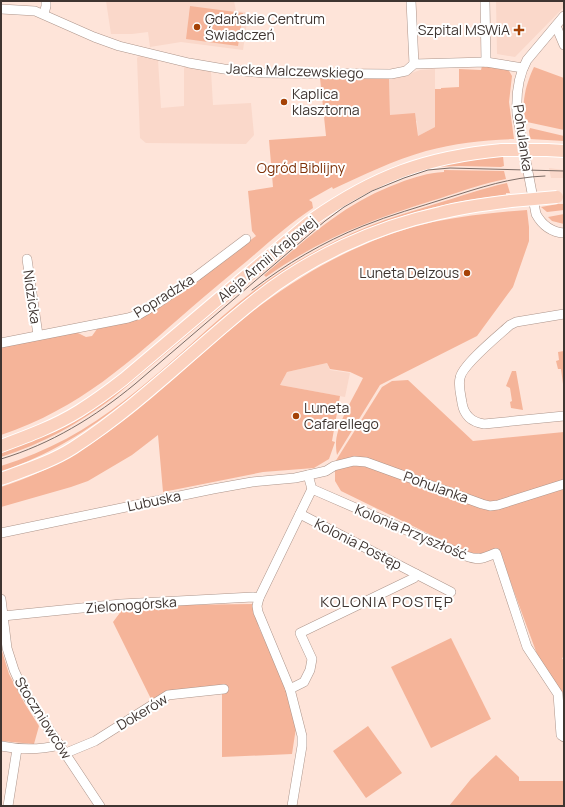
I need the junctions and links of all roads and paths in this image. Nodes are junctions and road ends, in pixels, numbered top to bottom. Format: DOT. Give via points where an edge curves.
graph roads {
  1 [pos="46,1"];
  2 [pos="411,1"];
  3 [pos="485,1"];
  4 [pos="1,9"];
  5 [pos="44,14"];
  6 [pos="564,16"];
  7 [pos="556,26"];
  8 [pos="564,45"];
  9 [pos="486,62"];
  10 [pos="414,64"];
  11 [pos="523,68"];
  12 [pos="564,151"];
  13 [pos="560,196"];
  14 [pos="564,233"];
  15 [pos="246,239"];
  16 [pos="27,259"];
  17 [pos="564,314"];
  18 [pos="38,335"];
  19 [pos="1,343"];
  20 [pos="564,416"];
  21 [pos="1,446"];
  22 [pos="308,475"];
  23 [pos="1,479"];
  24 [pos="564,484"];
  25 [pos="312,489"];
  26 [pos="300,514"];
  27 [pos="1,533"];
  28 [pos="416,574"];
  29 [pos="451,592"];
  30 [pos="259,598"];
  31 [pos="1,599"];
  32 [pos="3,616"];
  33 [pos="224,689"];
  34 [pos="290,689"];
  35 [pos="564,737"];
  36 [pos="60,745"];
  37 [pos="1,746"];
  38 [pos="17,749"];
  39 [pos="66,753"];
  40 [pos="8,806"];
  41 [pos="100,806"];
  42 [pos="292,806"];
  1 -- 5 [label="street"];
  2 -- 10 [label="street"];
  3 -- 9 [label="street"];
  4 -- 5 [label="street, Jacka Malczewskiego" via="24,9"];
  5 -- 10 [label="street, Jacka Malczewskiego" via="119,46 224,69 264,73 391,74 406,71"];
  6 -- 7 [label="street, Pohulanka"];
  7 -- 8 [label="street"];
  7 -- 11 [label="street, Pohulanka" via="532,53"];
  9 -- 10 [label="street, Jacka Malczewskiego"];
  9 -- 11 [label="street, Jacka Malczewskiego"];
  11 -- 14 [label="street, Pohulanka" via="516,100 517,114 534,206 540,220 548,228"];
  12 -- 21 [label="main road, Aleja Armii Krajowej, bridge" via="502,150 441,158 368,185 313,219 101,396 54,424"];
  13 -- 23 [label="main road, Aleja Armii Krajowej, bridge" via="468,207 414,219 366,236 324,256 258,298 119,415 72,449"];
  15 -- 18 [label="street, Popradzka" via="140,314"];
  16 -- 18 [label="street, Nidzicka"];
  17 -- 20 [label="street" via="510,325 466,367 459,381 463,410 479,424"];
  18 -- 19 [label="street, Popradzka"];
  22 -- 24 [label="street, Pohulanka" via="354,461 366,462 490,506"];
  22 -- 25 [label="street"];
  22 -- 27 [label="street, Lubuska" via="213,489"];
  25 -- 26 [label="street"];
  25 -- 35 [label="street, Kolonia Przyszłość" via="475,559 496,553 528,647 558,694 561,735"];
  26 -- 28 [label="street, Kolonia Postęp"];
  26 -- 30 [label="street"];
  28 -- 29 [label="street, Kolonia Postęp"];
  28 -- 34 [label="street, Kolonia Postęp" via="414,578 300,633 312,659 304,682"];
  30 -- 32 [label="street, Zielonogórska" via="121,604"];
  30 -- 34 [label="street" via="258,612"];
  31 -- 32 [label="street, Stoczniowców"];
  32 -- 36 [label="street, Stoczniowców" via="7,648 14,670 23,690"];
  33 -- 39 [label="street, Dokerów" via="168,695 95,741"];
  34 -- 42 [label="street" via="302,736"];
  36 -- 38 [label="street" via="44,749"];
  36 -- 39 [label="street, Stoczniowców"];
  37 -- 38 [label="street"];
  38 -- 40 [label="street"];
  39 -- 41 [label="street, Stoczniowców"];
}
